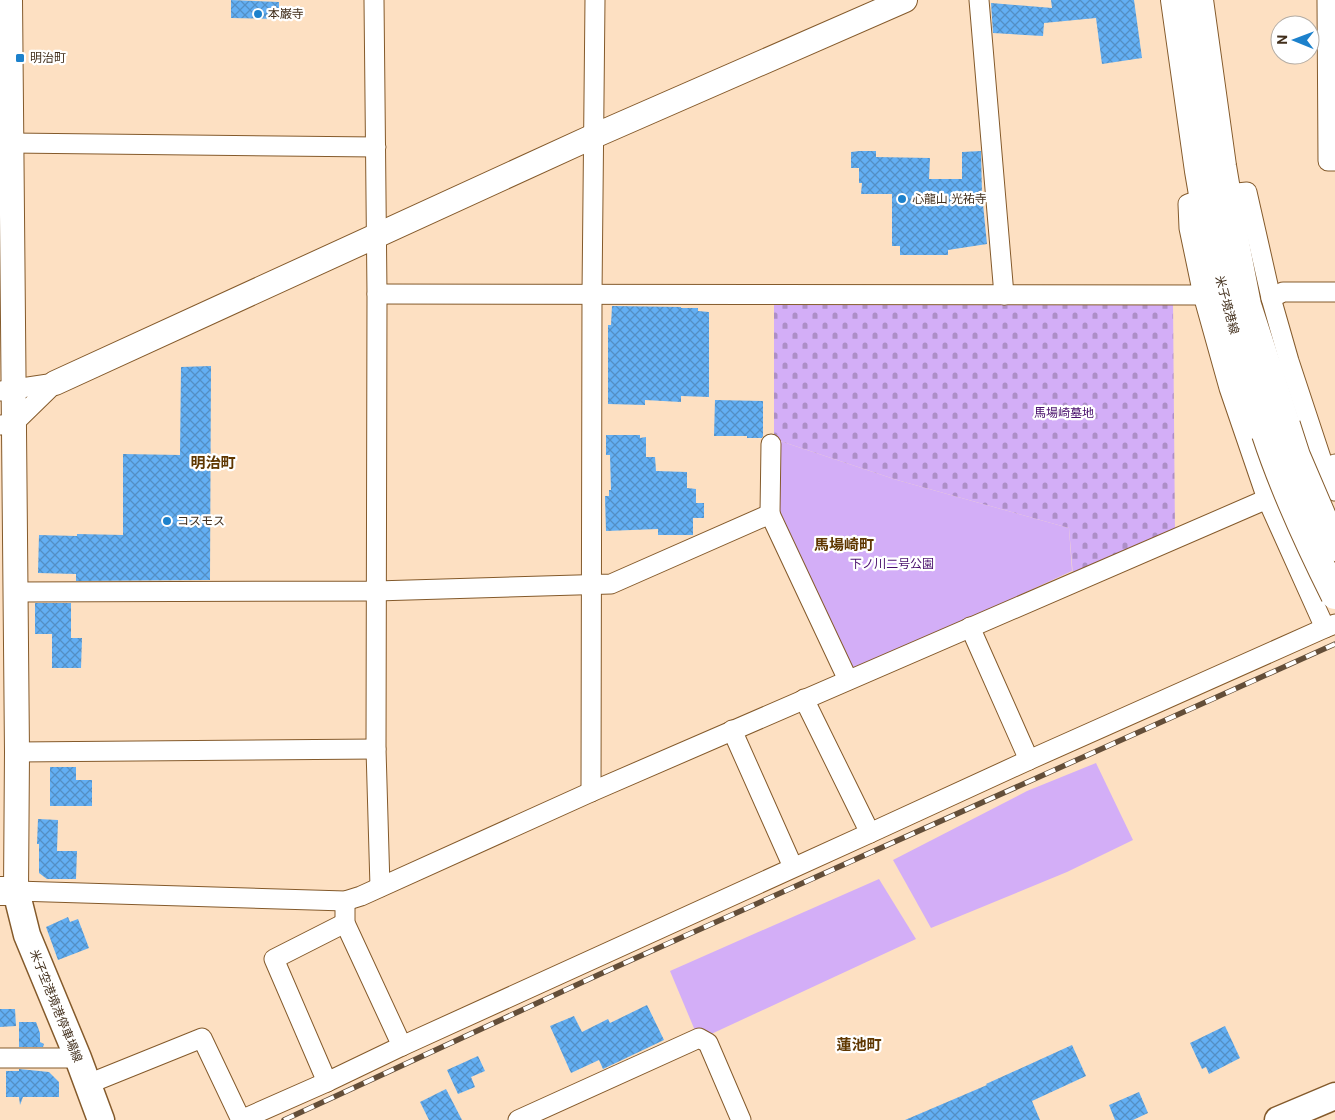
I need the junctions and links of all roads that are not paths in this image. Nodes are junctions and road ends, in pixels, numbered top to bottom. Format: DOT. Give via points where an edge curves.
graph roads {
  1 [pos="10,0"];
  2 [pos="374,0"];
  3 [pos="595,0"];
  4 [pos="904,0"];
  5 [pos="979,0"];
  6 [pos="1175,0"];
  7 [pos="1199,0"];
  8 [pos="1327,0"];
  9 [pos="594,136"];
  10 [pos="10,143"];
  11 [pos="376,147"];
  12 [pos="1335,161"];
  13 [pos="5,183"];
  14 [pos="1216,196"];
  15 [pos="376,237"];
  16 [pos="1335,292"];
  17 [pos="377,294"];
  18 [pos="592,294"];
  19 [pos="1004,295"];
  20 [pos="1204,295"];
  21 [pos="1270,298"];
  22 [pos="6,319"];
  23 [pos="55,382"];
  24 [pos="7,390"];
  25 [pos="6,425"];
  26 [pos="1276,430"];
  27 [pos="771,444"];
  28 [pos="1330,467"];
  29 [pos="1335,491"];
  30 [pos="1267,499"];
  31 [pos="770,514"];
  32 [pos="1335,548"];
  33 [pos="593,585"];
  34 [pos="376,591"];
  35 [pos="15,592"];
  36 [pos="1335,595"];
  37 [pos="1330,626"];
  38 [pos="970,627"];
  39 [pos="848,680"];
  40 [pos="8,692"];
  41 [pos="804,699"];
  42 [pos="732,730"];
  43 [pos="376,749"];
  44 [pos="17,752"];
  45 [pos="1029,760"];
  46 [pos="591,792"];
  47 [pos="870,833"];
  48 [pos="793,867"];
  49 [pos="380,886"];
  50 [pos="8,891"];
  51 [pos="345,901"];
  52 [pos="345,923"];
  53 [pos="402,1046"];
  54 [pos="0,1058"];
  55 [pos="78,1058"];
  56 [pos="327,1082"];
  57 [pos="88,1084"];
  58 [pos="1335,1096"];
  59 [pos="101,1120"];
  60 [pos="518,1120"];
  61 [pos="741,1120"];
  62 [pos="1278,1120"];
  1 -- 10 [label="street"];
  2 -- 11 [label="street"];
  3 -- 9 [label="street"];
  4 -- 9 [label="street"];
  5 -- 19 [label="street"];
  6 -- 14 [label="main road, 米子境港線" via="1199,171"];
  7 -- 14 [label="main road, 米子境港線"];
  8 -- 12 [label="street" via="1328,161"];
  9 -- 15 [label="street"];
  9 -- 18 [label="street"];
  10 -- 11 [label="street"];
  10 -- 13 [label="street"];
  11 -- 15 [label="street"];
  13 -- 22 [label="street"];
  14 -- 20 [label="street" via="1188,204 1188,228"];
  14 -- 21 [label="street" via="1247,192"];
  14 -- 26 [label="main road, 米子境港線" via="1234,243"];
  15 -- 17 [label="street"];
  15 -- 23 [label="street"];
  16 -- 21 [label="street" via="1283,292"];
  17 -- 18 [label="street"];
  17 -- 34 [label="street"];
  18 -- 19 [label="street"];
  18 -- 33 [label="street"];
  19 -- 20 [label="street"];
  20 -- 30 [label="street" via="1229,388"];
  21 -- 28 [label="street" via="1289,361"];
  22 -- 24 [label="street"];
  23 -- 24 [label="street"];
  23 -- 25 [label="street"];
  24 -- 25 [label="street"];
  25 -- 35 [label="street"];
  26 -- 32 [label="main road, 米子境港線, bridge" via="1296,456"];
  26 -- 36 [label="main road, 米子境港線, bridge" via="1276,465"];
  27 -- 31 [label="street"];
  28 -- 29 [label="street"];
  28 -- 30 [label="street"];
  30 -- 37 [label="street"];
  30 -- 38 [label="street"];
  31 -- 33 [label="street" via="611,584"];
  31 -- 39 [label="street"];
  33 -- 34 [label="street"];
  33 -- 46 [label="street"];
  34 -- 35 [label="street"];
  34 -- 43 [label="street"];
  35 -- 40 [label="street"];
  37 -- 45 [label="street"];
  38 -- 39 [label="street"];
  38 -- 45 [label="street"];
  39 -- 41 [label="street"];
  40 -- 44 [label="street"];
  41 -- 42 [label="street"];
  41 -- 47 [label="street"];
  42 -- 46 [label="street"];
  42 -- 48 [label="street"];
  43 -- 44 [label="street"];
  43 -- 49 [label="street"];
  44 -- 50 [label="street"];
  45 -- 47 [label="street"];
  46 -- 49 [label="street"];
  47 -- 48 [label="street"];
  48 -- 53 [label="street"];
  49 -- 51 [label="street"];
  50 -- 51 [label="street"];
  50 -- 55 [label="main road, 米子空港境港停車場線"];
  51 -- 52 [label="street"];
  52 -- 53 [label="street"];
  52 -- 56 [label="street" via="274,959"];
  53 -- 56 [label="street"];
  54 -- 55 [label="street"];
  55 -- 57 [label="main road, 米子空港境港停車場線"];
  56 -- 57 [label="street" via="241,1120 202,1038"];
  57 -- 59 [label="main road, 米子空港境港停車場線"];
  58 -- 62 [label="main road"];
  60 -- 61 [label="street" via="699,1038 708,1043"];
}
